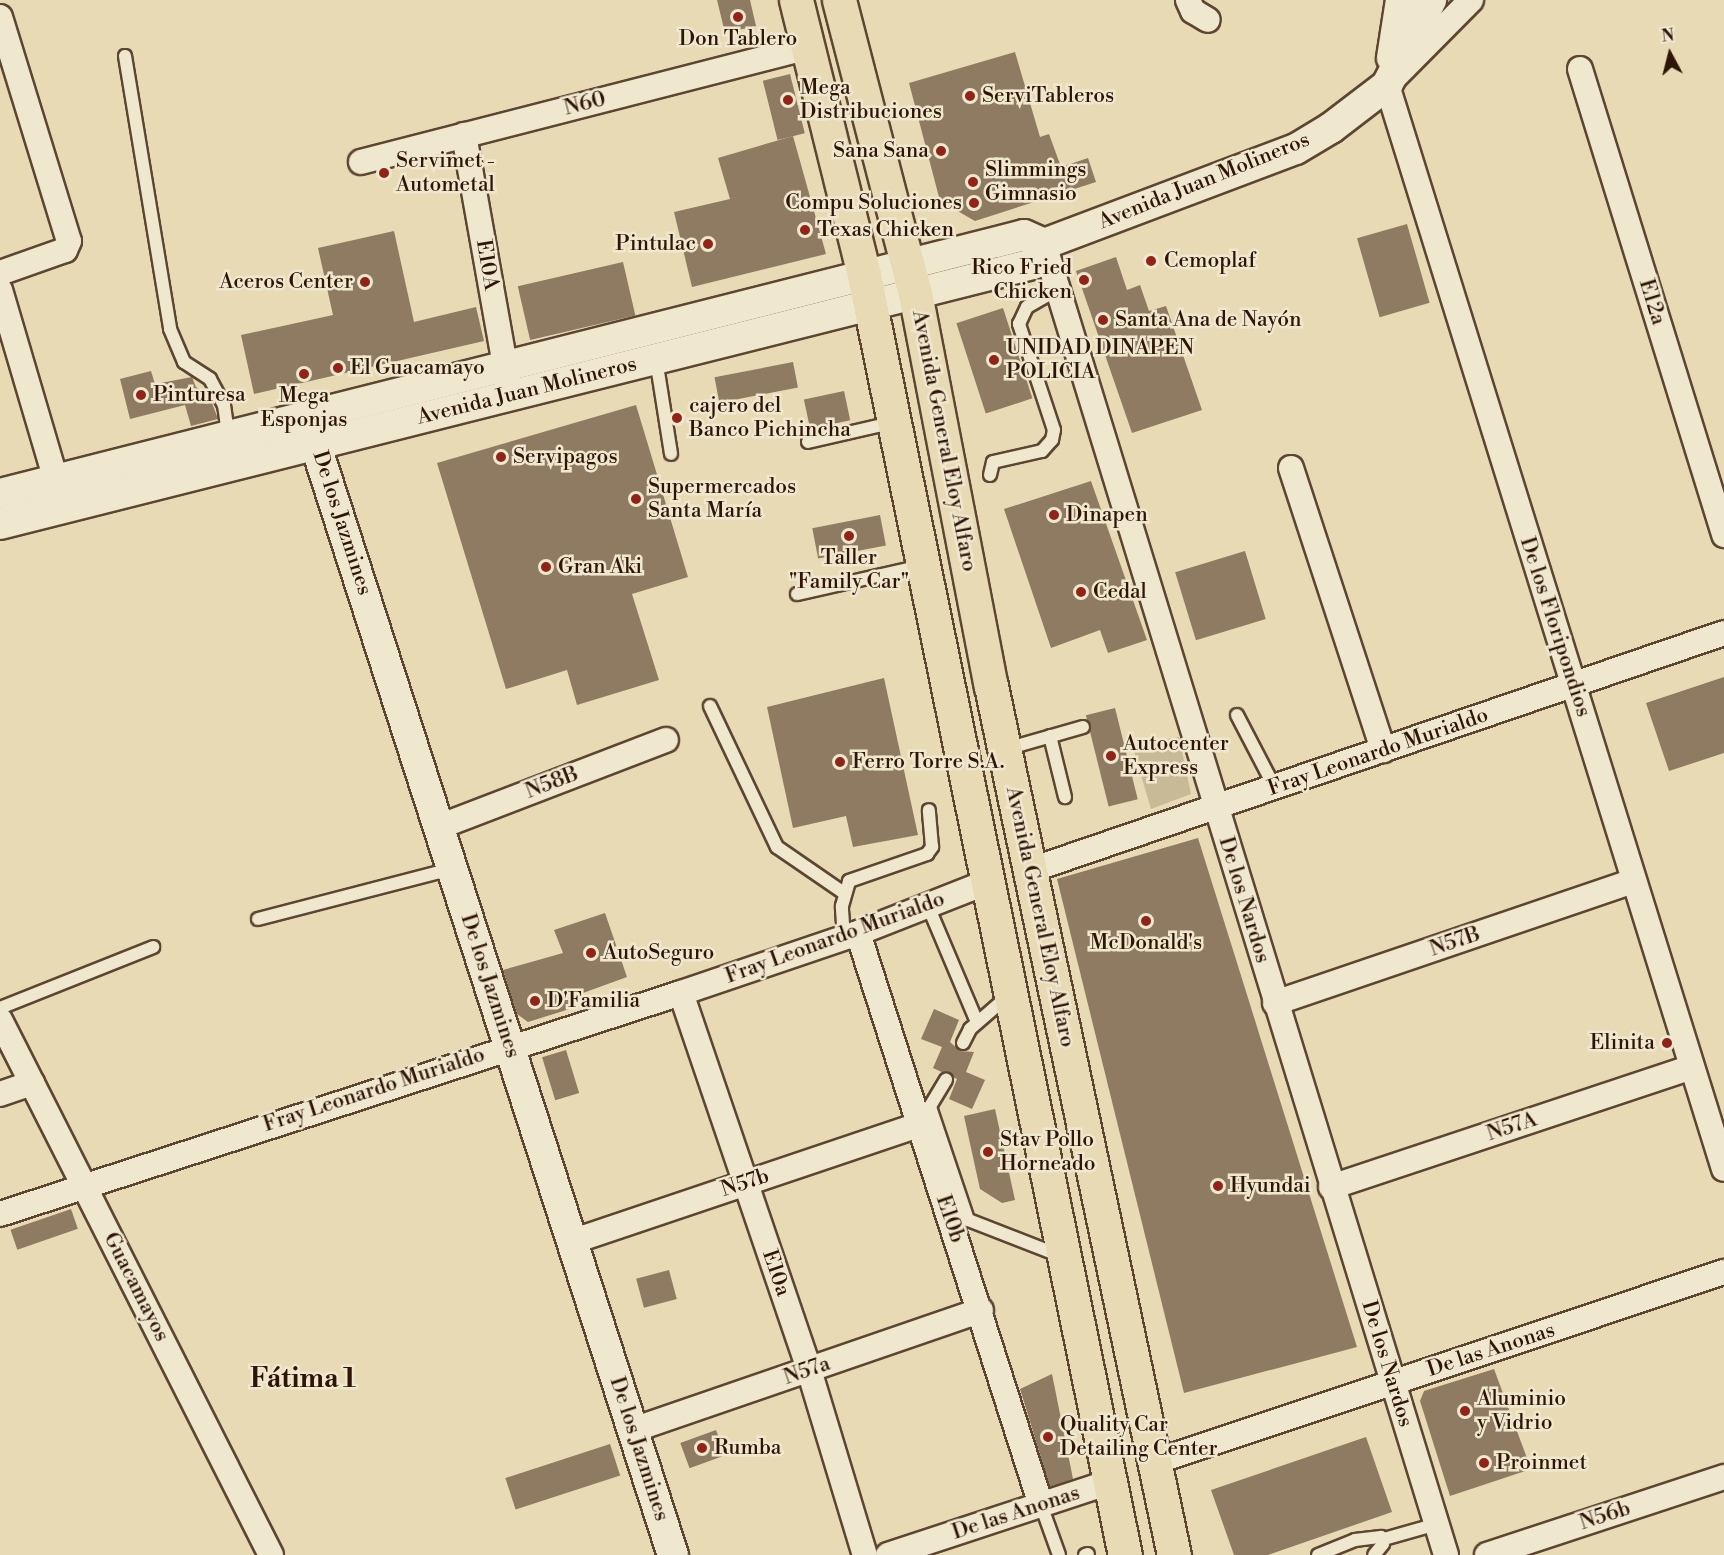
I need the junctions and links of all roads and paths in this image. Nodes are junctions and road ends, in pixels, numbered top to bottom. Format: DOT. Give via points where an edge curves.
graph roads {
  1 [pos="796,0"];
  2 [pos="839,0"];
  3 [pos="1188,0"];
  4 [pos="1401,0"];
  5 [pos="1431,0"];
  6 [pos="1471,0"];
  7 [pos="0,17"];
  8 [pos="1208,20"];
  9 [pos="809,47"];
  10 [pos="125,56"];
  11 [pos="1580,69"];
  12 [pos="1387,85"];
  13 [pos="464,135"];
  14 [pos="361,162"];
  15 [pos="1044,244"];
  16 [pos="0,273"];
  17 [pos="864,275"];
  18 [pos="912,279"];
  19 [pos="0,290"];
  20 [pos="1056,290"];
  21 [pos="869,307"];
  22 [pos="656,358"];
  23 [pos="508,381"];
  24 [pos="892,423"];
  25 [pos="312,431"];
  26 [pos="229,437"];
  27 [pos="808,442"];
  28 [pos="671,454"];
  29 [pos="1291,468"];
  30 [pos="990,476"];
  31 [pos="56,480"];
  32 [pos="0,494"];
  33 [pos="0,524"];
  34 [pos="1724,535"];
  35 [pos="921,566"];
  36 [pos="797,594"];
  37 [pos="1724,633"];
  38 [pos="1573,684"];
  39 [pos="710,706"];
  40 [pos="1237,715"];
  41 [pos="1083,727"];
  42 [pos="1050,736"];
  43 [pos="666,740"];
  44 [pos="1005,749"];
  45 [pos="1383,750"];
  46 [pos="1275,789"];
  47 [pos="1065,797"];
  48 [pos="1216,809"];
  49 [pos="929,810"];
  50 [pos="439,826"];
  51 [pos="453,869"];
  52 [pos="1031,870"];
  53 [pos="1634,881"];
  54 [pos="985,883"];
  55 [pos="844,893"];
  56 [pos="928,906"];
  57 [pos="258,919"];
  58 [pos="851,936"];
  59 [pos="153,947"];
  60 [pos="681,993"];
  61 [pos="1008,996"];
  62 [pos="1275,1003"];
  63 [pos="0,1008"];
  64 [pos="0,1020"];
  65 [pos="977,1022"];
  66 [pos="963,1042"];
  67 [pos="509,1045"];
  68 [pos="1692,1067"];
  69 [pos="946,1080"];
  70 [pos="33,1083"];
  71 [pos="0,1094"];
  72 [pos="924,1116"];
  73 [pos="1724,1169"];
  74 [pos="744,1183"];
  75 [pos="86,1186"];
  76 [pos="1331,1187"];
  77 [pos="0,1214"];
  78 [pos="958,1216"];
  79 [pos="571,1242"];
  80 [pos="1063,1257"];
  81 [pos="1724,1272"];
  82 [pos="981,1310"];
  83 [pos="809,1370"];
  84 [pos="1393,1382"];
  85 [pos="633,1430"];
  86 [pos="1155,1461"];
  87 [pos="1724,1477"];
  88 [pos="1110,1482"];
  89 [pos="1041,1505"];
  90 [pos="1437,1524"];
  91 [pos="1384,1539"];
  92 [pos="271,1555"];
  93 [pos="673,1555"];
  94 [pos="866,1555"];
  95 [pos="888,1555"];
  96 [pos="1059,1555"];
  97 [pos="1125,1555"];
  98 [pos="1174,1555"];
  99 [pos="1318,1555"];
  100 [pos="1374,1555"];
  101 [pos="1446,1555"];
  102 [pos="1487,1555"];
  1 -- 9 [label="main road"];
  2 -- 18 [label="main road, Avenida General Eloy Alfaro"];
  3 -- 8 [label="street" via="1193,11"];
  4 -- 12 [label="street"];
  5 -- 12 [label="street"];
  6 -- 12 [label="street"];
  7 -- 16 [label="street" via="69,241 65,250"];
  9 -- 13 [label="street, N60"];
  9 -- 17 [label="main road"];
  10 -- 26 [label="lane" via="170,329 184,362 210,379 224,405"];
  11 -- 34 [label="street, E12a"];
  12 -- 15 [label="street, Avenida Juan Molineros" via="1296,149"];
  12 -- 38 [label="street, De los Floripondios" via="1397,129"];
  13 -- 14 [label="street, N60"];
  13 -- 23 [label="street, E10A"];
  15 -- 18 [label="street, Avenida Juan Molineros" via="1033,264"];
  15 -- 20 [label="street, De los Nardos"];
  17 -- 18 [label="street, Avenida Juan Molineros"];
  17 -- 21 [label="main road"];
  17 -- 23 [label="street, Avenida Juan Molineros"];
  18 -- 21 [label="street, Avenida Juan Molineros"];
  18 -- 44 [label="main road, Avenida General Eloy Alfaro"];
  19 -- 31 [label="street"];
  20 -- 30 [label="lane" via="1027,307 1018,324 1054,430 1052,440 1042,451 993,462"];
  20 -- 48 [label="street, De los Nardos"];
  21 -- 22 [label="street, Avenida Juan Molineros"];
  21 -- 24 [label="main road"];
  22 -- 23 [label="street, Avenida Juan Molineros"];
  22 -- 28 [label="lane"];
  23 -- 25 [label="street, Avenida Juan Molineros"];
  24 -- 27 [label="lane"];
  24 -- 35 [label="main road"];
  25 -- 26 [label="street, Avenida Juan Molineros"];
  25 -- 33 [label="street, Avenida Juan Molineros"];
  25 -- 50 [label="street, De los Jazmines"];
  26 -- 31 [label="street, Avenida Juan Molineros"];
  29 -- 45 [label="street"];
  31 -- 32 [label="street, Avenida Juan Molineros"];
  35 -- 36 [label="lane"];
  35 -- 54 [label="main road"];
  37 -- 38 [label="street, Fray Leonardo Murialdo"];
  38 -- 45 [label="street, Fray Leonardo Murialdo"];
  38 -- 53 [label="street, De los Floripondios"];
  39 -- 55 [label="lane" via="777,847"];
  40 -- 46 [label="lane"];
  41 -- 42 [label="lane"];
  42 -- 44 [label="lane"];
  42 -- 47 [label="lane"];
  43 -- 50 [label="street, N58B"];
  44 -- 52 [label="main road, Avenida General Eloy Alfaro"];
  45 -- 46 [label="street, Fray Leonardo Murialdo"];
  46 -- 48 [label="street, Fray Leonardo Murialdo"];
  48 -- 52 [label="street, Fray Leonardo Murialdo"];
  48 -- 62 [label="street, De los Nardos"];
  49 -- 55 [label="lane" via="932,847 927,854 863,873 849,881"];
  50 -- 51 [label="street, De los Jazmines"];
  51 -- 57 [label="lane"];
  51 -- 67 [label="street, De los Jazmines"];
  52 -- 86 [label="main road, Avenida General Eloy Alfaro"];
  53 -- 62 [label="street, N57B"];
  53 -- 68 [label="street, De los Floripondios"];
  54 -- 56 [label="street, Fray Leonardo Murialdo"];
  54 -- 61 [label="main road"];
  55 -- 58 [label="lane"];
  56 -- 58 [label="street, Fray Leonardo Murialdo"];
  56 -- 65 [label="lane"];
  58 -- 60 [label="street, Fray Leonardo Murialdo"];
  58 -- 72 [label="street, E10b"];
  59 -- 63 [label="lane"];
  60 -- 67 [label="street, Fray Leonardo Murialdo"];
  60 -- 74 [label="street, E10a"];
  61 -- 65 [label="lane"];
  61 -- 80 [label="main road"];
  62 -- 76 [label="street, De los Nardos"];
  64 -- 70 [label="street, Guacamayos"];
  65 -- 66 [label="lane"];
  67 -- 75 [label="street, Fray Leonardo Murialdo"];
  67 -- 79 [label="street, De los Jazmines"];
  68 -- 73 [label="street, De los Floripondios"];
  68 -- 76 [label="street, N57A"];
  69 -- 72 [label="lane"];
  70 -- 71 [label="street"];
  70 -- 75 [label="street, Guacamayos"];
  72 -- 74 [label="street, N57b"];
  72 -- 78 [label="street, E10b"];
  74 -- 79 [label="street, N57b"];
  74 -- 83 [label="street, E10a"];
  75 -- 77 [label="street, Fray Leonardo Murialdo"];
  75 -- 92 [label="street, Guacamayos"];
  76 -- 84 [label="street, De los Nardos"];
  78 -- 80 [label="lane"];
  78 -- 82 [label="street, E10b"];
  79 -- 85 [label="street, De los Jazmines"];
  80 -- 88 [label="main road"];
  81 -- 84 [label="street, De las Anonas"];
  82 -- 83 [label="street, N57a"];
  82 -- 89 [label="street, E10b"];
  83 -- 85 [label="street, N57a"];
  83 -- 94 [label="street, E10a"];
  84 -- 86 [label="street, De las Anonas"];
  84 -- 90 [label="street, De los Nardos"];
  85 -- 93 [label="street, De los Jazmines"];
  86 -- 98 [label="main road, Avenida General Eloy Alfaro"];
  87 -- 102 [label="street, N56b"];
  88 -- 89 [label="street, De las Anonas"];
  88 -- 97 [label="main road"];
  89 -- 95 [label="street, De las Anonas"];
  89 -- 96 [label="lane"];
  90 -- 91 [label="lane"];
  90 -- 101 [label="street, De los Nardos"];
  91 -- 99 [label="lane" via="1355,1540"];
  91 -- 100 [label="lane"];
}
